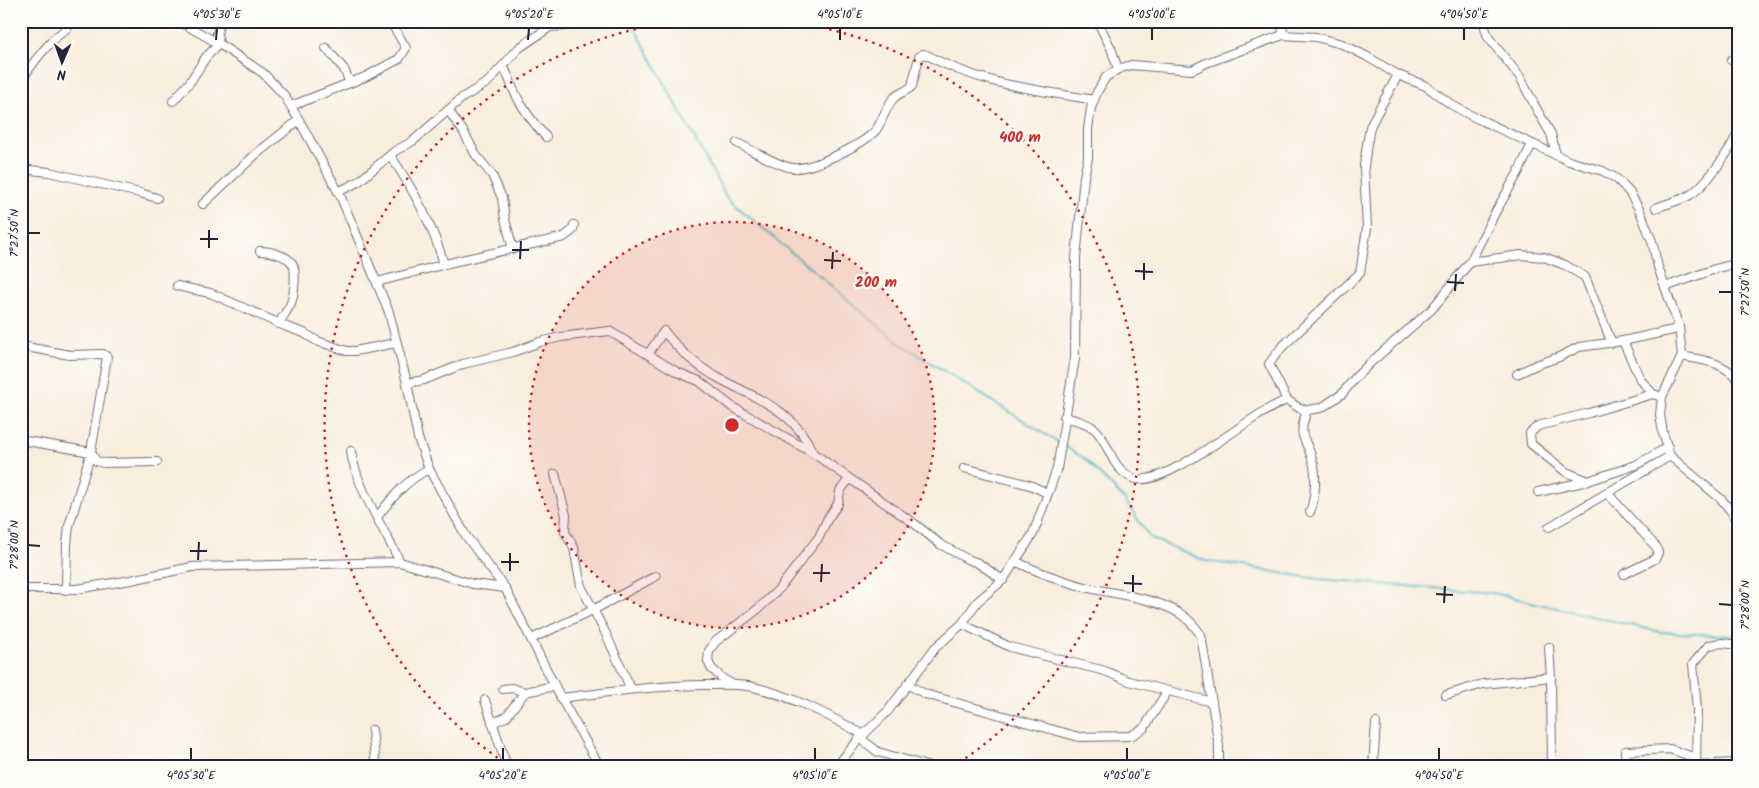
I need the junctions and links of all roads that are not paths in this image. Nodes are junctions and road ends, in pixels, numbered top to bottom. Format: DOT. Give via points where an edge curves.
graph roads {
  1 [pos="72,21"];
  2 [pos="179,21"];
  3 [pos="220,21"];
  4 [pos="390,21"];
  5 [pos="1097,21"];
  6 [pos="1282,21"];
  7 [pos="1483,21"];
  8 [pos="565,26"];
  9 [pos="1283,35"];
  10 [pos="219,44"];
  11 [pos="326,48"];
  12 [pos="503,66"];
  13 [pos="1118,69"];
  14 [pos="1398,75"];
  15 [pos="21,81"];
  16 [pos="350,83"];
  17 [pos="1094,100"];
  18 [pos="173,101"];
  19 [pos="291,106"];
  20 [pos="448,110"];
  21 [pos="299,120"];
  22 [pos="1738,132"];
  23 [pos="546,137"];
  24 [pos="736,143"];
  25 [pos="1532,144"];
  26 [pos="390,155"];
  27 [pos="1556,156"];
  28 [pos="21,169"];
  29 [pos="338,192"];
  30 [pos="157,198"];
  31 [pos="203,204"];
  32 [pos="1656,208"];
  33 [pos="574,225"];
  34 [pos="513,249"];
  35 [pos="260,251"];
  36 [pos="1470,262"];
  37 [pos="1738,263"];
  38 [pos="444,264"];
  39 [pos="21,281"];
  40 [pos="377,282"];
  41 [pos="177,286"];
  42 [pos="1665,287"];
  43 [pos="21,289"];
  44 [pos="279,324"];
  45 [pos="1679,327"];
  46 [pos="1623,341"];
  47 [pos="396,343"];
  48 [pos="1612,343"];
  49 [pos="21,346"];
  50 [pos="648,354"];
  51 [pos="1682,356"];
  52 [pos="1517,374"];
  53 [pos="1738,379"];
  54 [pos="407,383"];
  55 [pos="1652,394"];
  56 [pos="1662,397"];
  57 [pos="1288,400"];
  58 [pos="1307,410"];
  59 [pos="1064,417"];
  60 [pos="21,440"];
  61 [pos="1668,447"];
  62 [pos="350,451"];
  63 [pos="91,452"];
  64 [pos="813,453"];
  65 [pos="1670,456"];
  66 [pos="157,462"];
  67 [pos="429,468"];
  68 [pos="964,468"];
  69 [pos="555,474"];
  70 [pos="848,479"];
  71 [pos="1588,481"];
  72 [pos="1538,492"];
  73 [pos="1047,494"];
  74 [pos="1608,494"];
  75 [pos="1734,511"];
  76 [pos="1310,512"];
  77 [pos="377,517"];
  78 [pos="1738,524"];
  79 [pos="1549,527"];
  80 [pos="1015,561"];
  81 [pos="400,562"];
  82 [pos="1624,574"];
  83 [pos="656,576"];
  84 [pos="1002,580"];
  85 [pos="505,588"];
  86 [pos="21,589"];
  87 [pos="66,590"];
  88 [pos="593,610"];
  89 [pos="962,624"];
  90 [pos="531,639"];
  91 [pos="1738,645"];
  92 [pos="1549,648"];
  93 [pos="1551,677"];
  94 [pos="907,684"];
  95 [pos="734,685"];
  96 [pos="555,686"];
  97 [pos="503,689"];
  98 [pos="630,689"];
  99 [pos="524,692"];
  100 [pos="1166,692"];
  101 [pos="1446,695"];
  102 [pos="561,698"];
  103 [pos="485,700"];
  104 [pos="1212,702"];
  105 [pos="492,723"];
  106 [pos="1376,723"];
  107 [pos="372,730"];
  108 [pos="862,736"];
  109 [pos="1695,763"];
  110 [pos="1738,763"];
  111 [pos="376,767"];
  112 [pos="507,767"];
  113 [pos="600,767"];
  114 [pos="836,767"];
  115 [pos="930,767"];
  116 [pos="1219,767"];
  117 [pos="1373,767"];
  118 [pos="1552,767"];
  119 [pos="1626,767"];
  1 -- 15 [label="street" via="35,60"];
  2 -- 10 [label="street"];
  3 -- 10 [label="street"];
  4 -- 16 [label="street" via="406,48 400,59"];
  5 -- 13 [label="street"];
  6 -- 9 [label="street"];
  7 -- 27 [label="street" via="1488,37 1520,77 1551,134"];
  8 -- 12 [label="street" via="550,27 519,48"];
  9 -- 13 [label="street" via="1192,70 1132,65"];
  9 -- 14 [label="street" via="1316,37 1342,44"];
  10 -- 18 [label="street"];
  10 -- 19 [label="street" via="263,73"];
  11 -- 16 [label="street" via="344,69"];
  12 -- 20 [label="street" via="488,82"];
  12 -- 23 [label="street" via="524,108"];
  13 -- 17 [label="street" via="1106,77"];
  14 -- 25 [label="street" via="1426,86 1470,115"];
  14 -- 57 [label="street" via="1370,127 1364,166 1368,228 1360,273 1281,348 1269,364"];
  16 -- 19 [label="street"];
  17 -- 24 [label="street" via="980,78 923,54 919,57 912,86 893,99 875,131 842,153 792,168"];
  17 -- 59 [label="street" via="1088,128 1088,158 1076,258 1075,358"];
  19 -- 21 [label="street"];
  20 -- 26 [label="street" via="413,141"];
  20 -- 34 [label="street" via="492,175 502,198"];
  21 -- 29 [label="street"];
  21 -- 31 [label="street" via="255,155"];
  22 -- 32 [label="street" via="1727,154 1692,193"];
  25 -- 27 [label="street"];
  25 -- 36 [label="street"];
  26 -- 29 [label="street" via="358,182"];
  26 -- 38 [label="street" via="430,224"];
  27 -- 42 [label="street" via="1603,171 1617,178 1630,193 1652,241"];
  28 -- 30 [label="street" via="49,172"];
  29 -- 40 [label="street"];
  33 -- 34 [label="street" via="564,237"];
  34 -- 38 [label="street"];
  35 -- 44 [label="street" via="287,258 293,264 291,304"];
  36 -- 48 [label="street" via="1521,255 1544,257 1565,265 1585,277"];
  36 -- 58 [label="street" via="1432,309 1370,363 1342,394 1321,408"];
  37 -- 42 [label="street"];
  38 -- 40 [label="street"];
  39 -- 43 [label="street"];
  40 -- 47 [label="street" via="389,312"];
  41 -- 44 [label="street" via="210,293"];
  42 -- 45 [label="street"];
  44 -- 47 [label="street" via="347,351"];
  45 -- 46 [label="street"];
  45 -- 51 [label="street"];
  46 -- 48 [label="street"];
  46 -- 55 [label="street" via="1640,379"];
  47 -- 54 [label="street"];
  48 -- 52 [label="street" via="1579,347"];
  49 -- 63 [label="street" via="70,355 103,354 107,357"];
  50 -- 54 [label="street" via="610,331 568,335"];
  50 -- 64 [label="street" via="699,381 731,406"];
  50 -- 64 [label="street" via="664,331 691,360 782,413 807,439"];
  51 -- 53 [label="street" via="1719,364"];
  51 -- 56 [label="street"];
  54 -- 67 [label="street" via="418,438"];
  55 -- 56 [label="street"];
  55 -- 71 [label="street" via="1538,426 1530,433 1531,444 1566,472"];
  56 -- 61 [label="street" via="1660,415"];
  57 -- 58 [label="street"];
  57 -- 59 [label="street" via="1258,414 1174,469 1160,476 1142,479 1134,479 1124,473 1097,432 1087,424"];
  58 -- 76 [label="street" via="1302,432 1314,462 1315,475"];
  59 -- 73 [label="street" via="1057,469"];
  60 -- 63 [label="street"];
  61 -- 65 [label="street"];
  61 -- 71 [label="street" via="1636,466"];
  62 -- 77 [label="street" via="361,485"];
  63 -- 66 [label="street" via="96,461 104,463"];
  63 -- 87 [label="street" via="69,526"];
  64 -- 70 [label="street"];
  65 -- 74 [label="street"];
  65 -- 75 [label="street"];
  67 -- 77 [label="street" via="415,475"];
  67 -- 85 [label="street" via="466,536"];
  68 -- 73 [label="street" via="1030,486"];
  69 -- 88 [label="street" via="566,515 565,532 574,548 581,586"];
  70 -- 84 [label="street" via="940,544 978,563"];
  70 -- 95 [label="street" via="819,537 778,589 709,651 711,668"];
  71 -- 72 [label="street"];
  73 -- 80 [label="street" via="1033,534"];
  74 -- 79 [label="street"];
  74 -- 82 [label="street" via="1657,548 1655,560"];
  75 -- 78 [label="street"];
  77 -- 81 [label="street"];
  80 -- 84 [label="street"];
  80 -- 104 [label="street" via="1092,589 1152,603 1183,615 1201,634"];
  81 -- 85 [label="street" via="473,584"];
  81 -- 87 [label="street" via="192,567 113,584"];
  83 -- 88 [label="street"];
  84 -- 89 [label="street" via="977,602"];
  85 -- 90 [label="street"];
  86 -- 87 [label="street"];
  88 -- 90 [label="street"];
  88 -- 98 [label="street"];
  89 -- 94 [label="street" via="935,648"];
  89 -- 100 [label="street" via="1010,647 1105,671"];
  90 -- 96 [label="street"];
  91 -- 109 [label="street" via="1708,645 1692,664 1697,709"];
  92 -- 93 [label="street"];
  93 -- 101 [label="street" via="1483,684"];
  93 -- 118 [label="street"];
  94 -- 100 [label="street" via="925,694 1079,737 1131,736 1138,733"];
  94 -- 108 [label="street" via="888,712"];
  95 -- 98 [label="street"];
  95 -- 108 [label="street" via="806,705"];
  96 -- 99 [label="street"];
  96 -- 102 [label="street"];
  97 -- 99 [label="street"];
  98 -- 102 [label="street"];
  99 -- 105 [label="street" via="506,717"];
  100 -- 104 [label="street"];
  102 -- 113 [label="street"];
  103 -- 105 [label="street"];
  104 -- 116 [label="street"];
  105 -- 112 [label="street"];
  106 -- 117 [label="street"];
  107 -- 111 [label="street"];
  108 -- 114 [label="street"];
  108 -- 115 [label="street" via="878,752"];
  109 -- 110 [label="street"];
  109 -- 119 [label="street" via="1670,749 1625,751"];
}
